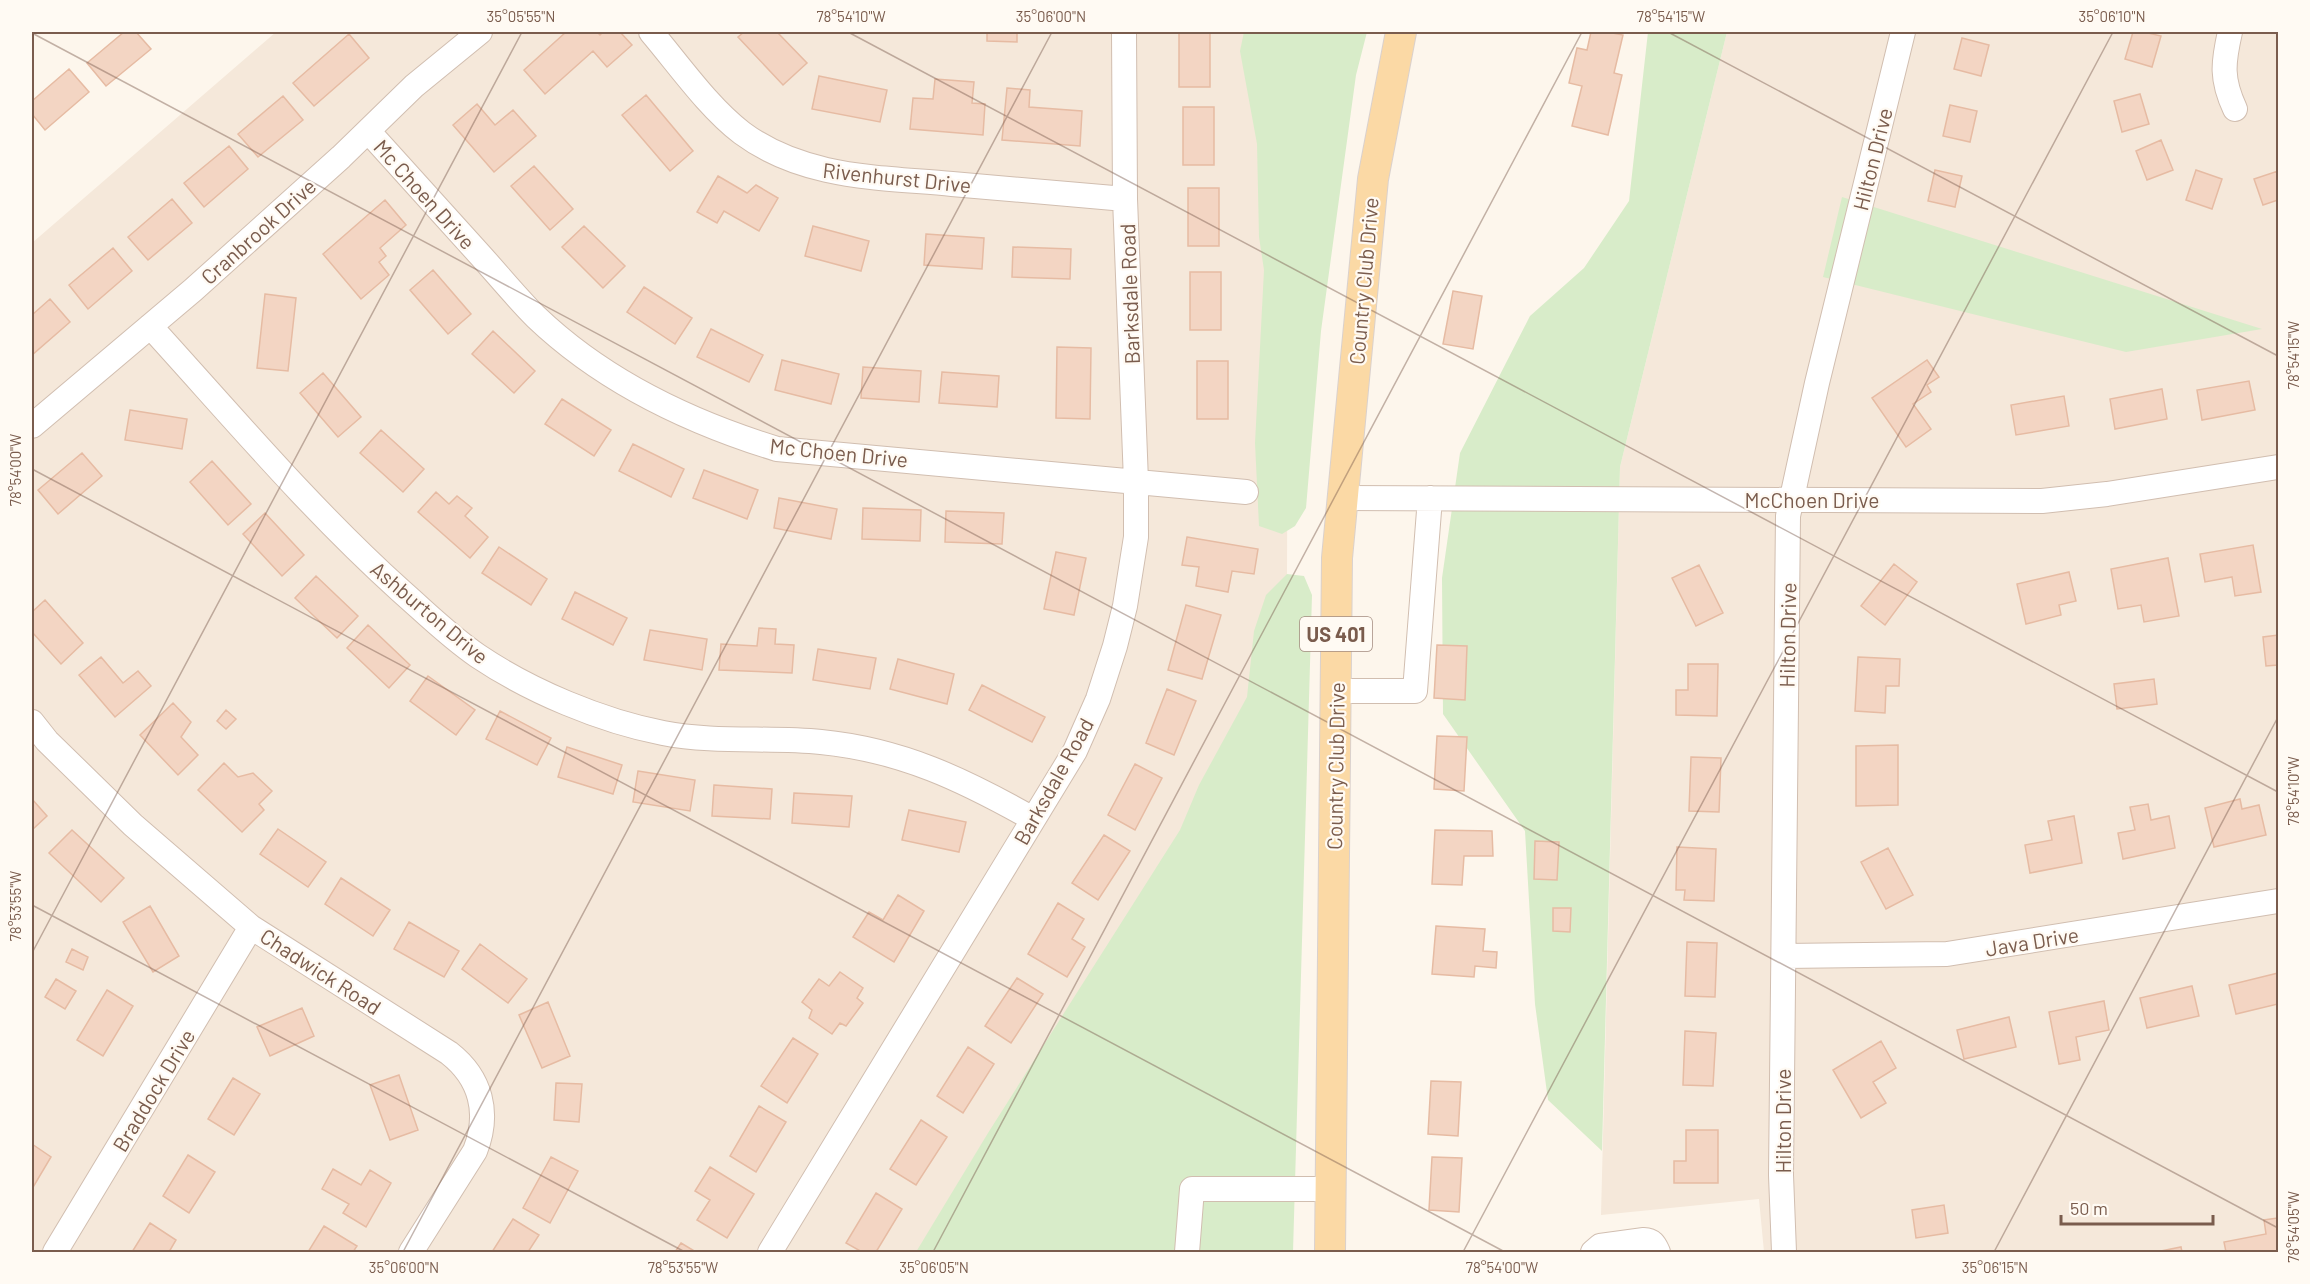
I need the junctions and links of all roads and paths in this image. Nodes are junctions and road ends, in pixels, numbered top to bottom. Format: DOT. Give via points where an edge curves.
graph roads {
  1 [pos="480,32"];
  2 [pos="651,32"];
  3 [pos="1124,32"];
  4 [pos="1401,32"];
  5 [pos="1903,32"];
  6 [pos="2230,32"];
  7 [pos="2235,109"];
  8 [pos="368,131"];
  9 [pos="1125,199"];
  10 [pos="150,326"];
  11 [pos="32,426"];
  12 [pos="2278,467"];
  13 [pos="1136,481"];
  14 [pos="1246,492"];
  15 [pos="1342,498"];
  16 [pos="1430,498"];
  17 [pos="1792,499"];
  18 [pos="1336,691"];
  19 [pos="32,722"];
  20 [pos="1033,819"];
  21 [pos="2278,901"];
  22 [pos="251,927"];
  23 [pos="1784,956"];
  24 [pos="1330,1190"];
  25 [pos="56,1252"];
  26 [pos="411,1252"];
  27 [pos="770,1252"];
  28 [pos="1187,1252"];
  29 [pos="1330,1252"];
  30 [pos="1593,1252"];
  31 [pos="1658,1252"];
  32 [pos="1784,1252"];
  1 -- 8 [label="street, Cranbrook Drive" via="414,86"];
  2 -- 9 [label="street, Rivenhurst Drive" via="721,114 742,133 790,160 843,174"];
  3 -- 9 [label="street, Barksdale Road"];
  4 -- 15 [label="main road, Country Club Drive / US 401" via="1372,179"];
  5 -- 17 [label="street, Hilton Drive"];
  6 -- 7 [label="street" via="2224,65 2225,88"];
  8 -- 10 [label="street, Cranbrook Drive"];
  8 -- 13 [label="street, Mc Choen Drive" via="536,317 579,352 661,404 738,437 777,448"];
  9 -- 13 [label="street, Barksdale Road"];
  10 -- 11 [label="street, Cranbrook Drive"];
  10 -- 20 [label="street, Ashburton Drive" via="359,553 452,636 509,674 584,710 664,733 825,743 897,757 975,786"];
  12 -- 17 [label="street, McChoen Drive" via="2042,501"];
  13 -- 14 [label="street, Mc Choen Drive"];
  13 -- 20 [label="street, Barksdale Road" via="1136,537 1115,646 1075,751"];
  15 -- 16 [label="street, McChoen Drive"];
  15 -- 18 [label="main road, Country Club Drive / US 401" via="1337,558"];
  16 -- 17 [label="street, McChoen Drive"];
  16 -- 18 [label="street" via="1415,691"];
  17 -- 23 [label="street, Hilton Drive" via="1788,516"];
  18 -- 24 [label="main road, Country Club Drive / US 401"];
  19 -- 22 [label="street, Chadwick Road" via="133,825"];
  20 -- 27 [label="street, Barksdale Road"];
  21 -- 23 [label="street, Java Drive" via="1947,954"];
  22 -- 25 [label="street, Braddock Drive"];
  22 -- 26 [label="street, Chadwick Road" via="449,1053 476,1084 483,1110 475,1151"];
  23 -- 32 [label="street, Hilton Drive"];
  24 -- 28 [label="street" via="1192,1189"];
  24 -- 29 [label="main road, Country Club Drive / US 401"];
  30 -- 31 [label="street" via="1600,1246 1644,1240 1654,1244"];
}
